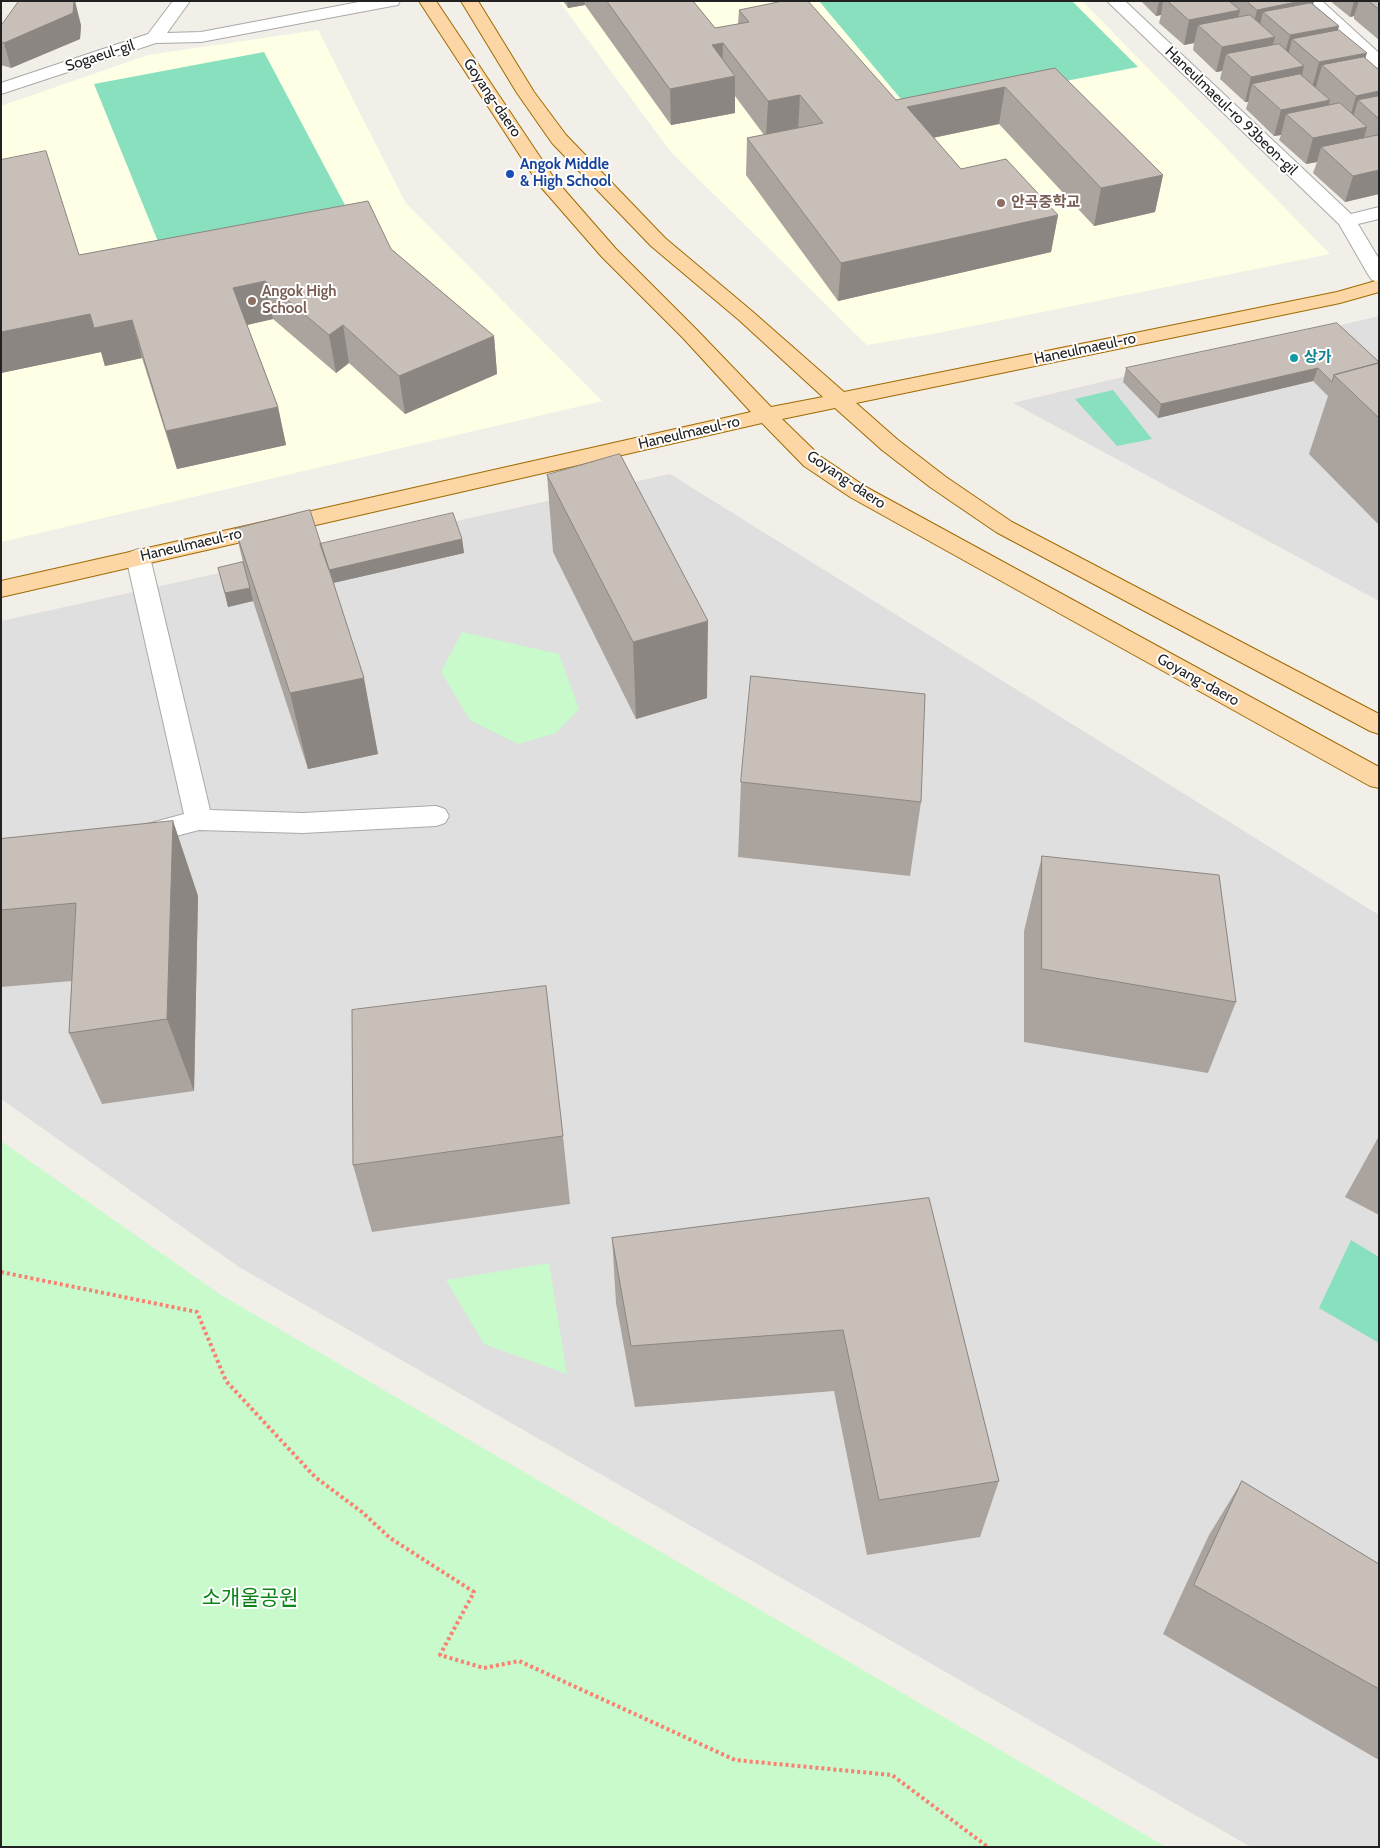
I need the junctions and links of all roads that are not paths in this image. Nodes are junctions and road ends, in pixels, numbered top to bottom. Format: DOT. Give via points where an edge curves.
graph roads {
  1 [pos="182,1"];
  2 [pos="392,1"];
  3 [pos="427,1"];
  4 [pos="468,1"];
  5 [pos="1115,1"];
  6 [pos="1312,1"];
  7 [pos="154,38"];
  8 [pos="1379,63"];
  9 [pos="1,89"];
  10 [pos="1379,213"];
  11 [pos="1347,221"];
  12 [pos="1379,276"];
  13 [pos="1379,286"];
  14 [pos="841,400"];
  15 [pos="767,415"];
  16 [pos="138,557"];
  17 [pos="1,589"];
  18 [pos="1379,725"];
  19 [pos="1379,779"];
  20 [pos="436,816"];
  21 [pos="199,820"];
  22 [pos="117,841"];
  1 -- 7 [label="street, Sogaeul-gil"];
  2 -- 7 [label="street" via="201,37"];
  3 -- 15 [label="main road, Goyang-daero" via="548,182 609,252"];
  4 -- 14 [label="main road, Goyang-daero" via="558,138 658,242"];
  5 -- 11 [label="street, Haneulmaeul-ro 93beon-gil"];
  6 -- 8 [label="street"];
  7 -- 9 [label="street, Sogaeul-gil"];
  10 -- 11 [label="street"];
  11 -- 12 [label="street, Haneulmaeul-ro 93beon-gil"];
  13 -- 14 [label="main road, Haneulmaeul-ro" via="1321,301"];
  14 -- 15 [label="main road, Haneulmaeul-ro"];
  14 -- 18 [label="main road, Goyang-daero" via="890,445 1004,526"];
  15 -- 16 [label="main road, Haneulmaeul-ro"];
  15 -- 19 [label="main road, Goyang-daero" via="812,462 858,492"];
  16 -- 17 [label="main road, Haneulmaeul-ro"];
  16 -- 21 [label="street"];
  20 -- 21 [label="street" via="303,823"];
  21 -- 22 [label="street"];
}
